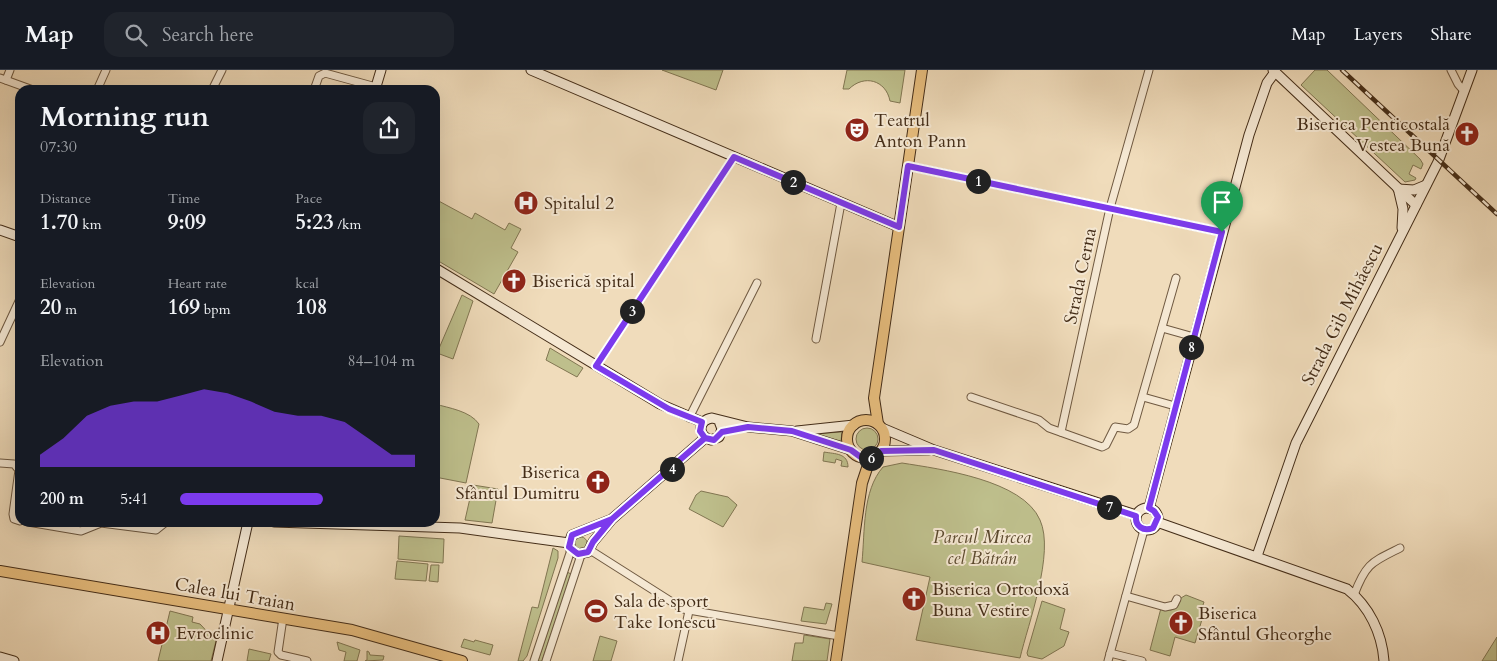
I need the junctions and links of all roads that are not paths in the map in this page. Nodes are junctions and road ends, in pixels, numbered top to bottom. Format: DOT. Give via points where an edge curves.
graph roads {
  1 [pos="10,70"];
  2 [pos="106,70"];
  3 [pos="222,70"];
  4 [pos="381,70"];
  5 [pos="531,70"];
  6 [pos="922,70"];
  7 [pos="1149,70"];
  8 [pos="1451,70"];
  9 [pos="1472,70"];
  10 [pos="1274,71"];
  11 [pos="3,79"];
  12 [pos="20,85"];
  13 [pos="99,85"];
  14 [pos="216,85"];
  15 [pos="316,85"];
  16 [pos="365,85"];
  17 [pos="376,85"];
  18 [pos="1464,91"];
  19 [pos="734,157"];
  20 [pos="908,166"];
  21 [pos="1426,184"];
  22 [pos="1398,189"];
  23 [pos="841,203"];
  24 [pos="1416,204"];
  25 [pos="1110,208"];
  26 [pos="899,227"];
  27 [pos="0,230"];
  28 [pos="1222,232"];
  29 [pos="1401,234"];
  30 [pos="15,235"];
  31 [pos="440,271"];
  32 [pos="1176,278"];
  33 [pos="757,283"];
  34 [pos="15,310"];
  35 [pos="1162,328"];
  36 [pos="1194,337"];
  37 [pos="816,339"];
  38 [pos="0,342"];
  39 [pos="596,366"];
  40 [pos="971,397"];
  41 [pos="1143,397"];
  42 [pos="874,398"];
  43 [pos="1175,406"];
  44 [pos="689,418"];
  45 [pos="719,421"];
  46 [pos="702,422"];
  47 [pos="858,423"];
  48 [pos="748,427"];
  49 [pos="880,427"];
  50 [pos="792,431"];
  51 [pos="722,432"];
  52 [pos="1061,432"];
  53 [pos="705,438"];
  54 [pos="934,450"];
  55 [pos="854,453"];
  56 [pos="879,453"];
  57 [pos="0,463"];
  58 [pos="15,465"];
  59 [pos="862,483"];
  60 [pos="15,499"];
  61 [pos="1149,508"];
  62 [pos="1136,516"];
  63 [pos="15,519"];
  64 [pos="612,519"];
  65 [pos="1157,522"];
  66 [pos="60,527"];
  67 [pos="94,527"];
  68 [pos="133,527"];
  69 [pos="160,527"];
  70 [pos="247,527"];
  71 [pos="425,527"];
  72 [pos="1144,530"];
  73 [pos="579,531"];
  74 [pos="570,546"];
  75 [pos="592,546"];
  76 [pos="1400,548"];
  77 [pos="581,555"];
  78 [pos="1257,556"];
  79 [pos="0,571"];
  80 [pos="1354,595"];
  81 [pos="1126,596"];
  82 [pos="1177,599"];
  83 [pos="228,608"];
  84 [pos="688,611"];
  85 [pos="283,618"];
  86 [pos="839,636"];
  87 [pos="1110,653"];
  88 [pos="0,657"];
  89 [pos="14,661"];
  90 [pos="217,661"];
  91 [pos="307,661"];
  92 [pos="462,661"];
  93 [pos="534,661"];
  94 [pos="546,661"];
  95 [pos="678,661"];
  96 [pos="836,661"];
  97 [pos="1108,661"];
  98 [pos="1142,661"];
  99 [pos="1384,661"];
  1 -- 11 [label="street"];
  2 -- 13 [label="street"];
  3 -- 14 [label="street"];
  4 -- 17 [label="main road"];
  5 -- 19 [label="main road"];
  6 -- 20 [label="main road"];
  7 -- 25 [label="street, Strada Cerna"];
  8 -- 18 [label="street"];
  9 -- 18 [label="main road, Strada Gib Mihăescu"];
  10 -- 22 [label="main road"];
  10 -- 28 [label="main road" via="1249,135"];
  11 -- 12 [label="street"];
  15 -- 16 [label="street" via="319,76 325,73"];
  18 -- 21 [label="main road, Strada Gib Mihăescu" via="1442,154"];
  19 -- 23 [label="main road"];
  19 -- 39 [label="street"];
  20 -- 25 [label="street"];
  20 -- 26 [label="main road"];
  21 -- 22 [label="main road" via="1414,190"];
  21 -- 24 [label="main road, Strada Gib Mihăescu"];
  22 -- 24 [label="main road"];
  22 -- 29 [label="main road" via="1403,209"];
  23 -- 26 [label="main road"];
  23 -- 37 [label="street"];
  24 -- 29 [label="main road, Strada Gib Mihăescu"];
  25 -- 28 [label="street"];
  25 -- 52 [label="street, Strada Cerna"];
  26 -- 42 [label="main road"];
  27 -- 30 [label="main road"];
  28 -- 36 [label="main road"];
  29 -- 78 [label="main road, Strada Gib Mihăescu" via="1296,443"];
  31 -- 39 [label="main road"];
  32 -- 35 [label="street"];
  33 -- 44 [label="street"];
  34 -- 38 [label="street"];
  35 -- 36 [label="street"];
  35 -- 41 [label="street"];
  36 -- 43 [label="main road"];
  39 -- 44 [label="main road"];
  40 -- 52 [label="street" via="1039,420"];
  41 -- 43 [label="street"];
  41 -- 52 [label="street" via="1131,428 1115,427 1102,447"];
  42 -- 47 [label="main road"];
  42 -- 49 [label="main road"];
  43 -- 61 [label="main road"];
  44 -- 46 [label="main road"];
  45 -- 46 [label="main road" via="709,418"];
  45 -- 48 [label="main road"];
  45 -- 51 [label="main road"];
  46 -- 53 [label="main road" via="700,431"];
  47 -- 49 [label="main road" via="873,422"];
  47 -- 50 [label="main road"];
  47 -- 55 [label="main road" via="847,440"];
  48 -- 50 [label="main road"];
  48 -- 51 [label="main road"];
  49 -- 54 [label="main road"];
  49 -- 56 [label="main road" via="885,440"];
  50 -- 55 [label="main road"];
  51 -- 53 [label="main road" via="716,439"];
  53 -- 64 [label="main road"];
  54 -- 56 [label="main road"];
  54 -- 62 [label="main road"];
  55 -- 56 [label="main road" via="867,458"];
  55 -- 59 [label="main road"];
  56 -- 59 [label="main road" via="867,468"];
  57 -- 58 [label="street"];
  59 -- 86 [label="main road"];
  60 -- 63 [label="street"];
  61 -- 62 [label="main road" via="1140,510"];
  61 -- 65 [label="main road" via="1157,514"];
  62 -- 72 [label="main road" via="1138,526"];
  64 -- 73 [label="main road"];
  64 -- 75 [label="main road"];
  65 -- 72 [label="main road" via="1153,528"];
  65 -- 78 [label="main road"];
  66 -- 67 [label="street" via="85,531"];
  68 -- 69 [label="street" via="156,530"];
  70 -- 83 [label="main road"];
  71 -- 74 [label="main road" via="475,529"];
  72 -- 81 [label="street"];
  73 -- 74 [label="main road" via="572,535"];
  73 -- 75 [label="main road" via="587,532"];
  74 -- 77 [label="main road"];
  74 -- 93 [label="street"];
  75 -- 77 [label="main road"];
  75 -- 84 [label="street" via="672,604"];
  76 -- 80 [label="street" via="1371,563"];
  77 -- 94 [label="street"];
  78 -- 80 [label="main road" via="1338,584"];
  79 -- 83 [label="main road, Calea lui Traian"];
  80 -- 99 [label="main road" via="1375,624"];
  81 -- 82 [label="street" via="1165,607 1174,605"];
  81 -- 87 [label="street"];
  83 -- 85 [label="main road, Calea lui Traian"];
  83 -- 90 [label="main road"];
  84 -- 86 [label="street"];
  84 -- 95 [label="street"];
  85 -- 91 [label="street" via="278,652"];
  85 -- 92 [label="main road, Calea lui Traian" via="370,634"];
  86 -- 96 [label="main road"];
  87 -- 97 [label="street"];
  87 -- 98 [label="street"];
  88 -- 89 [label="main road"];
}
